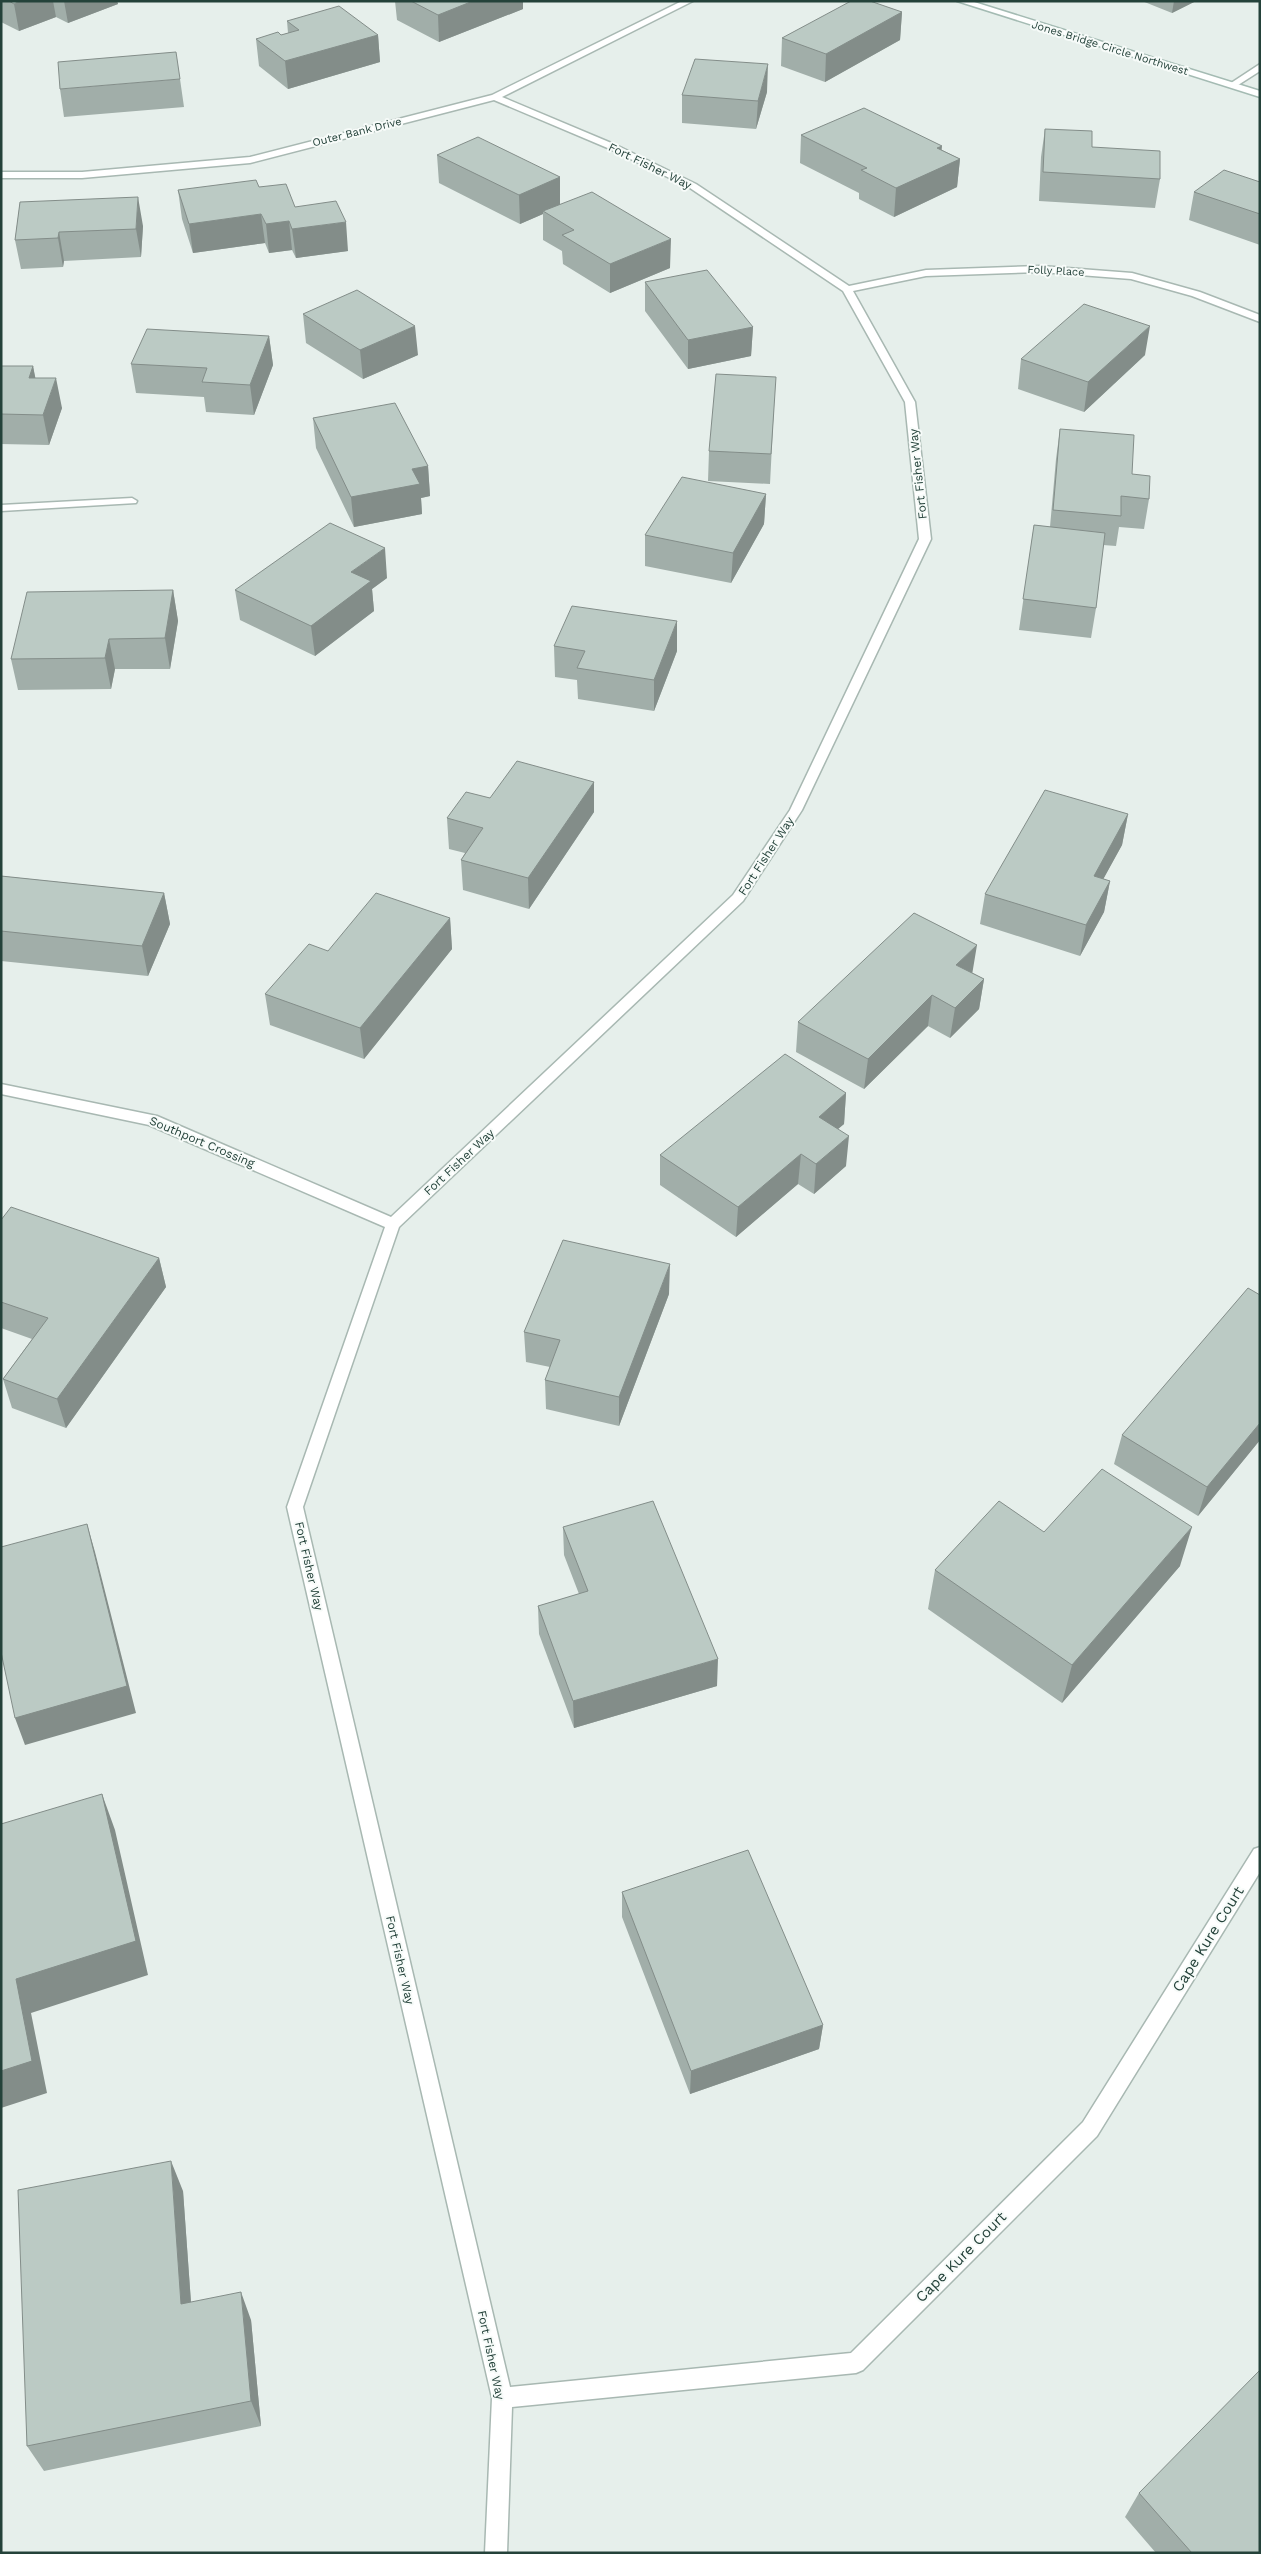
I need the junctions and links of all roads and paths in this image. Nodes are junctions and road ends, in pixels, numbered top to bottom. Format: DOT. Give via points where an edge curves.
graph roads {
  1 [pos="690,1"];
  2 [pos="961,1"];
  3 [pos="1260,67"];
  4 [pos="1232,85"];
  5 [pos="1260,94"];
  6 [pos="495,97"];
  7 [pos="1,174"];
  8 [pos="847,289"];
  9 [pos="1260,319"];
  10 [pos="132,501"];
  11 [pos="1,508"];
  12 [pos="1,1089"];
  13 [pos="393,1224"];
  14 [pos="1260,1855"];
  15 [pos="502,2398"];
  16 [pos="496,2553"];
  1 -- 6 [label="street, Outer Bank Drive"];
  2 -- 4 [label="street, Jones Bridge Circle Northwest"];
  3 -- 4 [label="street"];
  4 -- 5 [label="street, Jones Bridge Circle Northwest"];
  6 -- 7 [label="street, Outer Bank Drive" via="250,160 82,174"];
  6 -- 8 [label="street, Fort Fisher Way" via="613,147 693,186"];
  8 -- 9 [label="street, Folly Place" via="926,273 1041,269 1132,276 1196,294"];
  8 -- 13 [label="street, Fort Fisher Way" via="910,402 925,539 796,810 738,898"];
  10 -- 11 [label="street"];
  12 -- 13 [label="street, Southport Crossing" via="152,1120"];
  13 -- 15 [label="street, Fort Fisher Way" via="295,1507"];
  14 -- 15 [label="street, Cape Kure Court" via="1090,2129 856,2363"];
  15 -- 16 [label="street, Fort Fisher Way"];
}
